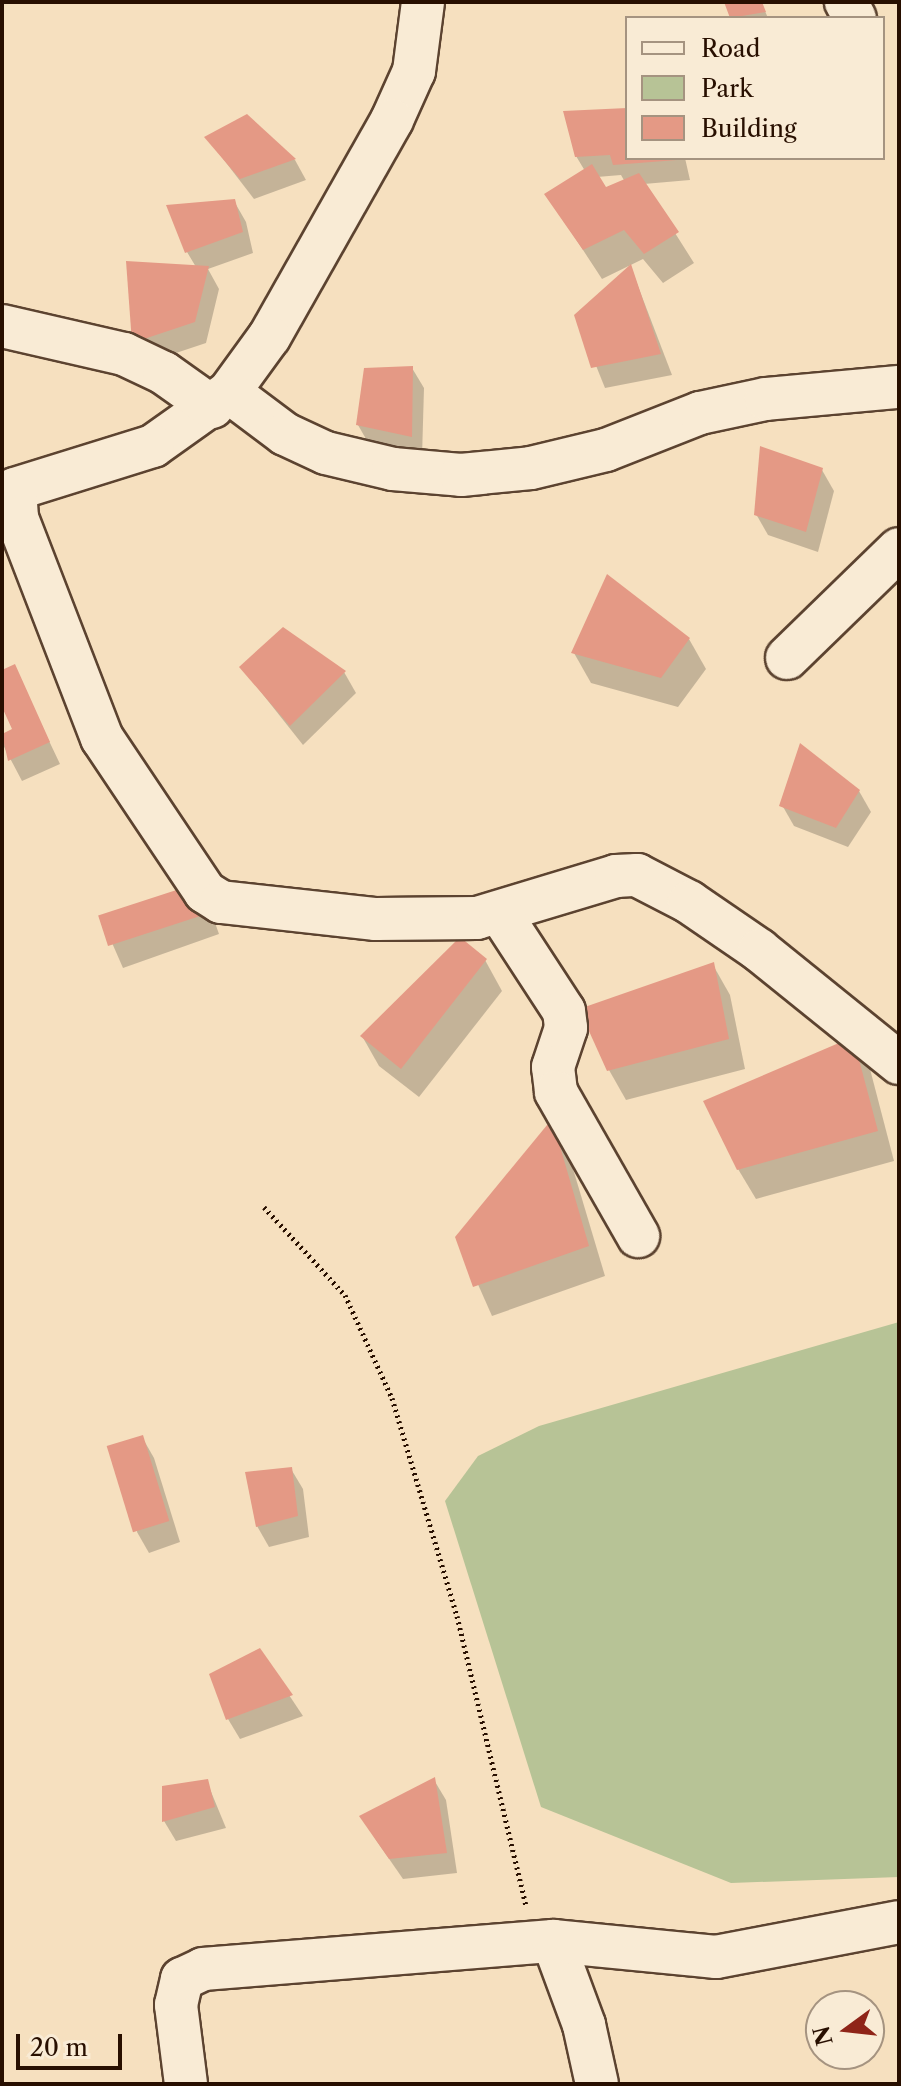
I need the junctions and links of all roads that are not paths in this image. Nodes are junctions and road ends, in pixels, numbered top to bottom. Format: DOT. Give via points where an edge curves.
graph roads {
  1 [pos="423,2"];
  2 [pos="2,326"];
  3 [pos="899,387"];
  4 [pos="221,400"];
  5 [pos="899,549"];
  6 [pos="787,658"];
  7 [pos="500,913"];
  8 [pos="899,1063"];
  9 [pos="638,1236"];
  10 [pos="899,1922"];
  11 [pos="542,1942"];
  12 [pos="186,2084"];
  13 [pos="597,2084"];
  1 -- 4 [label="street" via="414,71 392,120 269,337"];
  2 -- 4 [label="street" via="124,354"];
  3 -- 4 [label="street" via="766,399 700,413 606,450 531,468 461,475 393,469 326,453"];
  4 -- 7 [label="street" via="153,446 15,489 17,518 102,738 205,892 221,902 376,919"];
  5 -- 6 [label="street"];
  7 -- 8 [label="street" via="616,876 637,875 689,902 759,950"];
  7 -- 9 [label="street" via="564,1011 566,1028 553,1067 556,1092"];
  10 -- 11 [label="street" via="716,1957"];
  11 -- 12 [label="street" via="203,1969 182,1979 176,2005"];
  11 -- 13 [label="street" via="584,2025"];
}
